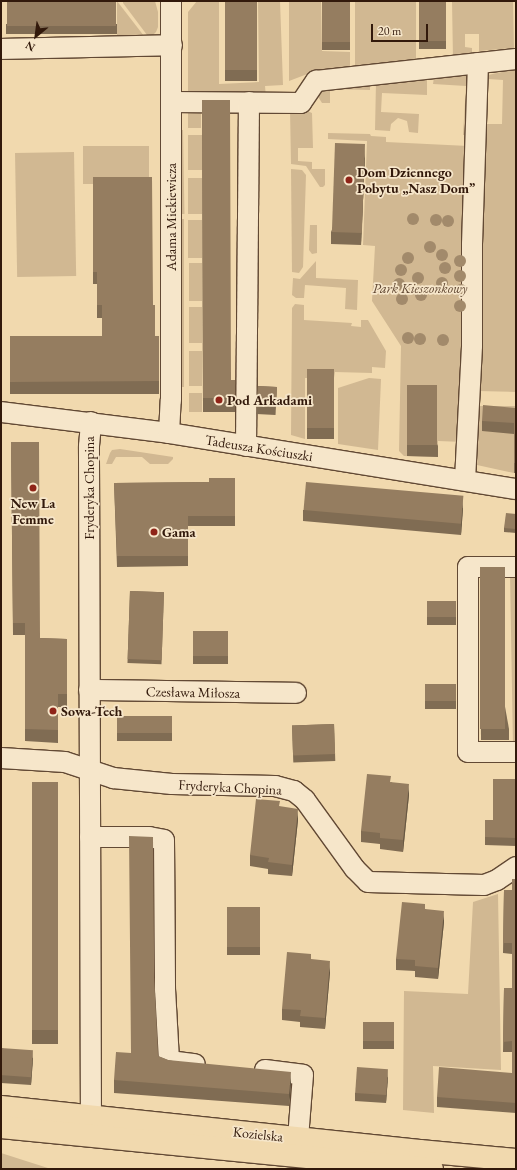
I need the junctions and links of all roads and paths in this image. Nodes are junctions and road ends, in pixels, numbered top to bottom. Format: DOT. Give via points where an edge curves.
graph roads {
  1 [pos="172,1"];
  2 [pos="172,45"];
  3 [pos="1,49"];
  4 [pos="516,59"];
  5 [pos="478,63"];
  6 [pos="172,102"];
  7 [pos="250,102"];
  8 [pos="1,412"];
  9 [pos="91,422"];
  10 [pos="169,433"];
  11 [pos="246,446"];
  12 [pos="465,480"];
  13 [pos="516,489"];
  14 [pos="516,567"];
  15 [pos="89,690"];
  16 [pos="296,693"];
  17 [pos="516,752"];
  18 [pos="1,758"];
  19 [pos="90,770"];
  20 [pos="90,837"];
  21 [pos="516,867"];
  22 [pos="215,1065"];
  23 [pos="246,1068"];
  24 [pos="1,1107"];
  25 [pos="91,1125"];
  26 [pos="1,1127"];
  27 [pos="298,1138"];
  28 [pos="516,1160"];
  29 [pos="422,1164"];
  1 -- 2 [label="street, Adama Mickiewicza"];
  2 -- 3 [label="street"];
  2 -- 6 [label="street, Adama Mickiewicza"];
  4 -- 5 [label="street"];
  5 -- 7 [label="street" via="316,81 301,103"];
  5 -- 12 [label="street" via="472,244 472,344"];
  6 -- 7 [label="street"];
  6 -- 10 [label="street, Adama Mickiewicza"];
  7 -- 11 [label="street"];
  8 -- 9 [label="street, Tadeusza Kościuszki"];
  9 -- 10 [label="street, Tadeusza Kościuszki"];
  9 -- 15 [label="street, Fryderyka Chopina"];
  10 -- 11 [label="street, Tadeusza Kościuszki"];
  11 -- 12 [label="street, Tadeusza Kościuszki"];
  12 -- 13 [label="street, Tadeusza Kościuszki"];
  14 -- 17 [label="street" via="468,567 468,752"];
  15 -- 16 [label="street, Czesława Miłosza"];
  15 -- 19 [label="street, Fryderyka Chopina"];
  18 -- 19 [label="street" via="65,762"];
  19 -- 20 [label="street, Fryderyka Chopina"];
  19 -- 21 [label="street, Fryderyka Chopina" via="114,778 172,784 275,786 294,790 305,800 368,882 484,885"];
  20 -- 22 [label="street" via="149,837 164,840 165,989 169,1061"];
  20 -- 25 [label="street, Fryderyka Chopina"];
  23 -- 27 [label="street" via="303,1075"];
  24 -- 25 [label="main road, Kozielska"];
  25 -- 26 [label="main road, Kozielska"];
  25 -- 27 [label="main road, Kozielska"];
  25 -- 29 [label="main road, Kozielska" via="275,1152"];
  27 -- 29 [label="main road, Kozielska"];
  28 -- 29 [label="main road, Kozielska"];
}
